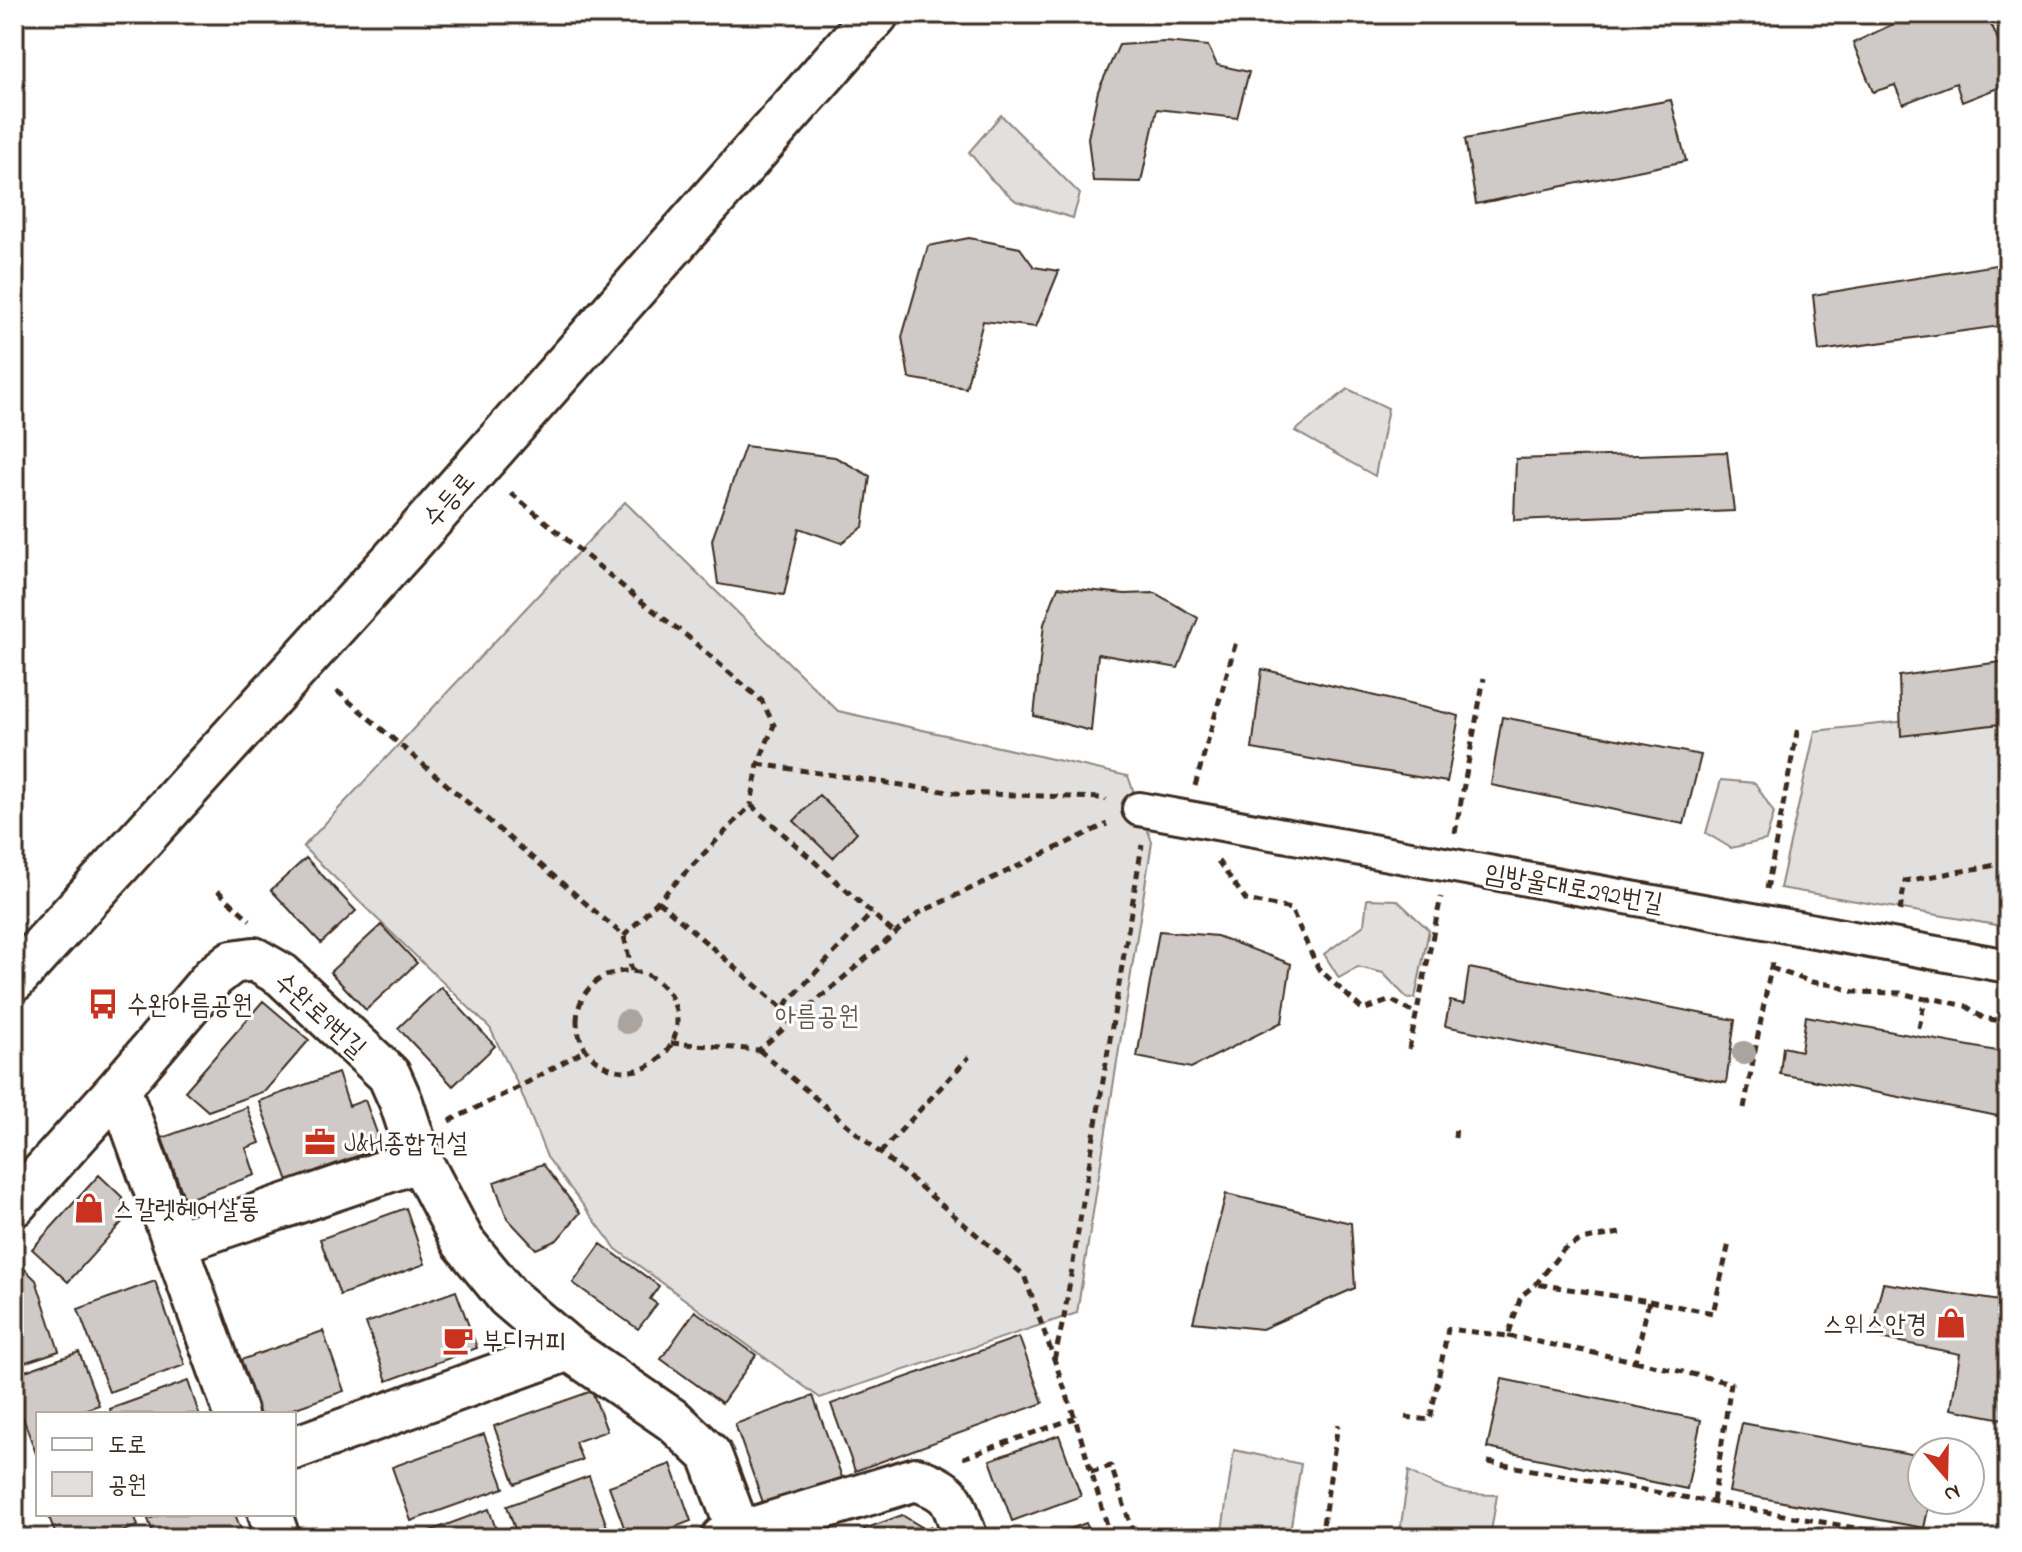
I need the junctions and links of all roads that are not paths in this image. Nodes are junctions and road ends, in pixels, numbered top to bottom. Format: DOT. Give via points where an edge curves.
graph roads {
  1 [pos="876,14"];
  2 [pos="1139,811"];
  3 [pos="2008,966"];
  4 [pos="14,979"];
  5 [pos="119,1088"];
  6 [pos="420,1160"];
  7 [pos="14,1205"];
  8 [pos="175,1243"];
  9 [pos="569,1349"];
  10 [pos="235,1412"];
  11 [pos="296,1447"];
  12 [pos="271,1516"];
  13 [pos="735,1536"];
  14 [pos="278,1538"];
  15 [pos="966,1538"];
  1 -- 4 [label="street, 수등로" via="405,548"];
  2 -- 3 [label="street, 임방울대로292번길"];
  5 -- 6 [label="street, 수완로9번길" via="213,977 232,962 254,959 282,975 389,1075"];
  5 -- 7 [label="street, 수완로9번길"];
  5 -- 8 [label="street"];
  6 -- 8 [label="street"];
  6 -- 9 [label="street, 수완로9번길" via="463,1242 508,1297"];
  8 -- 10 [label="street"];
  9 -- 11 [label="street"];
  9 -- 13 [label="street, 수완로9번길" via="674,1421 710,1455"];
  12 -- 14 [label="street"];
  13 -- 15 [label="street, 수완로9번길" via="916,1479 951,1496"];
}
